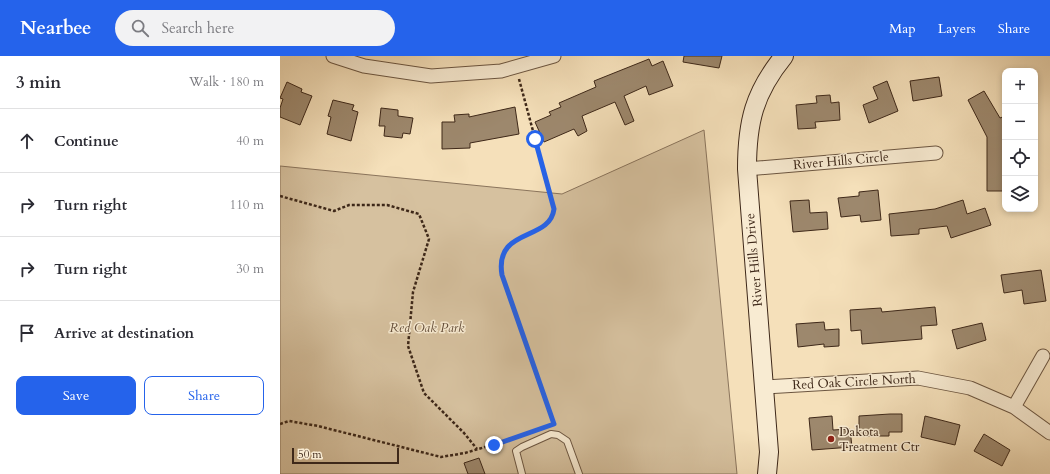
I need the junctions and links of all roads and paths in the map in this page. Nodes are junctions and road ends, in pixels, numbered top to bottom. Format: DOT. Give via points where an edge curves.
graph roads {
  1 [pos="333,56"];
  2 [pos="554,56"];
  3 [pos="784,56"];
  4 [pos="365,61"];
  5 [pos="517,66"];
  6 [pos="936,153"];
  7 [pos="747,169"];
  8 [pos="280,196"];
  9 [pos="1042,356"];
  10 [pos="765,387"];
  11 [pos="1014,407"];
  12 [pos="280,424"];
  13 [pos="554,424"];
  14 [pos="547,426"];
  15 [pos="1050,433"];
  16 [pos="521,435"];
  17 [pos="558,435"];
  18 [pos="477,449"];
  19 [pos="522,474"];
  20 [pos="579,474"];
  21 [pos="767,474"];
  1 -- 4 [label="street"];
  2 -- 5 [label="street"];
  3 -- 7 [label="street, River Hills Drive" via="770,73 755,103 747,136"];
  4 -- 5 [label="street" via="432,76 501,71"];
  5 -- 13 [label="path" via="554,209 549,222 510,244 503,252 500,266"];
  6 -- 7 [label="street, River Hills Circle"];
  7 -- 10 [label="street, River Hills Drive"];
  8 -- 18 [label="path" via="334,211 349,205 387,205 419,214 429,239 413,292 408,346 424,393 464,432"];
  9 -- 11 [label="street"];
  10 -- 11 [label="street, Red Oak Circle North" via="918,378 970,388"];
  10 -- 21 [label="street, River Hills Drive" via="769,452"];
  11 -- 15 [label="street, Red Oak Circle North"];
  12 -- 18 [label="path" via="289,421 318,426 441,457"];
  13 -- 14 [label="path"];
  13 -- 17 [label="path"];
  16 -- 18 [label="path"];
  17 -- 19 [label="lane" via="551,434 516,451"];
  17 -- 20 [label="lane" via="567,441"];
}
